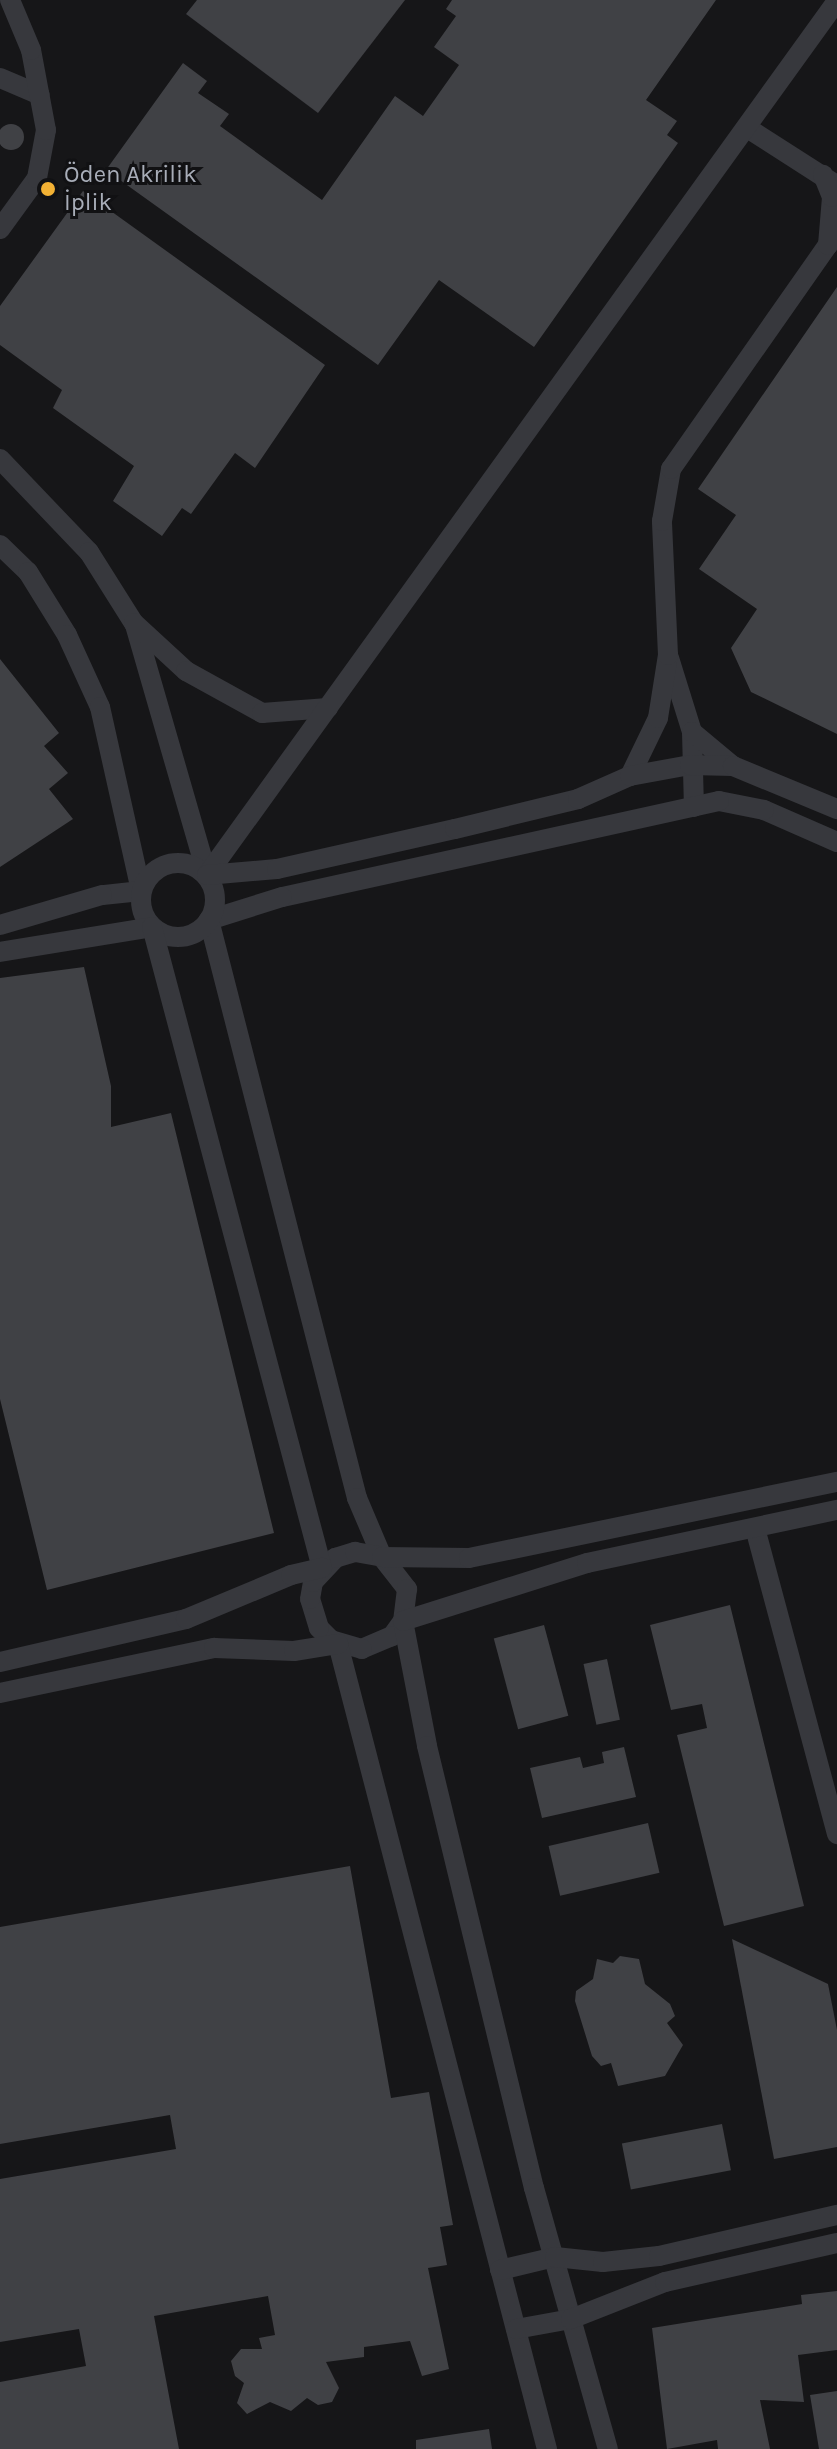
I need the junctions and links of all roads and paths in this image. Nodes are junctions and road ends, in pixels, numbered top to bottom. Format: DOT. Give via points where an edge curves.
graph roads {
  1 [pos="10,0"];
  2 [pos="837,1"];
  3 [pos="0,78"];
  4 [pos="40,95"];
  5 [pos="749,129"];
  6 [pos="830,181"];
  7 [pos="0,229"];
  8 [pos="833,243"];
  9 [pos="0,459"];
  10 [pos="0,545"];
  11 [pos="132,620"];
  12 [pos="668,655"];
  13 [pos="328,708"];
  14 [pos="692,732"];
  15 [pos="690,765"];
  16 [pos="733,766"];
  17 [pos="630,776"];
  18 [pos="694,807"];
  19 [pos="837,809"];
  20 [pos="837,842"];
  21 [pos="207,875"];
  22 [pos="141,891"];
  23 [pos="209,920"];
  24 [pos="0,925"];
  25 [pos="152,927"];
  26 [pos="0,952"];
  27 [pos="837,1482"];
  28 [pos="837,1510"];
  29 [pos="755,1528"];
  30 [pos="382,1557"];
  31 [pos="322,1568"];
  32 [pos="403,1621"];
  33 [pos="338,1644"];
  34 [pos="0,1662"];
  35 [pos="0,1693"];
  36 [pos="837,1834"];
  37 [pos="837,2215"];
  38 [pos="837,2243"];
  39 [pos="555,2257"];
  40 [pos="500,2270"];
  41 [pos="571,2319"];
  42 [pos="516,2329"];
  43 [pos="547,2449"];
  44 [pos="608,2449"];
  1 -- 4 [label="street" via="31,50"];
  2 -- 5 [label="street"];
  3 -- 4 [label="street"];
  4 -- 7 [label="street" via="46,130 37,178"];
  5 -- 6 [label="street"];
  5 -- 13 [label="street"];
  6 -- 8 [label="street"];
  8 -- 12 [label="street" via="671,469 662,521"];
  9 -- 11 [label="street" via="89,552"];
  10 -- 22 [label="street" via="28,572 67,635 100,707"];
  11 -- 13 [label="street" via="186,671 262,713"];
  11 -- 21 [label="street"];
  12 -- 14 [label="street"];
  12 -- 17 [label="street" via="658,718"];
  13 -- 21 [label="street"];
  14 -- 15 [label="street"];
  14 -- 16 [label="street"];
  15 -- 16 [label="street"];
  15 -- 17 [label="street"];
  15 -- 18 [label="street"];
  16 -- 19 [label="street"];
  17 -- 21 [label="street" via="578,799 455,829 277,869"];
  18 -- 20 [label="street" via="719,801 764,810"];
  18 -- 23 [label="street" via="282,897"];
  21 -- 22 [label="street" via="172,863 155,870"];
  21 -- 23 [label="street" via="216,899"];
  22 -- 24 [label="street" via="102,895"];
  22 -- 25 [label="street" via="142,912"];
  23 -- 25 [label="street" via="180,938"];
  23 -- 30 [label="street" via="357,1498"];
  25 -- 26 [label="street"];
  25 -- 31 [label="street"];
  27 -- 30 [label="street" via="469,1558"];
  28 -- 29 [label="street"];
  29 -- 32 [label="street" via="505,1585"];
  29 -- 36 [label="street"];
  30 -- 31 [label="street" via="355,1552"];
  30 -- 32 [label="street" via="407,1589"];
  31 -- 33 [label="street" via="313,1582 312,1613"];
  31 -- 34 [label="street" via="291,1575 186,1619"];
  32 -- 33 [label="street" via="372,1647"];
  32 -- 39 [label="street" via="427,1746"];
  33 -- 35 [label="street" via="294,1651 214,1648"];
  33 -- 40 [label="street"];
  37 -- 39 [label="street" via="659,2256 603,2262"];
  38 -- 41 [label="street" via="665,2282"];
  39 -- 40 [label="street"];
  39 -- 41 [label="street"];
  40 -- 42 [label="street"];
  41 -- 42 [label="street"];
  41 -- 44 [label="street"];
  42 -- 43 [label="street"];
}
